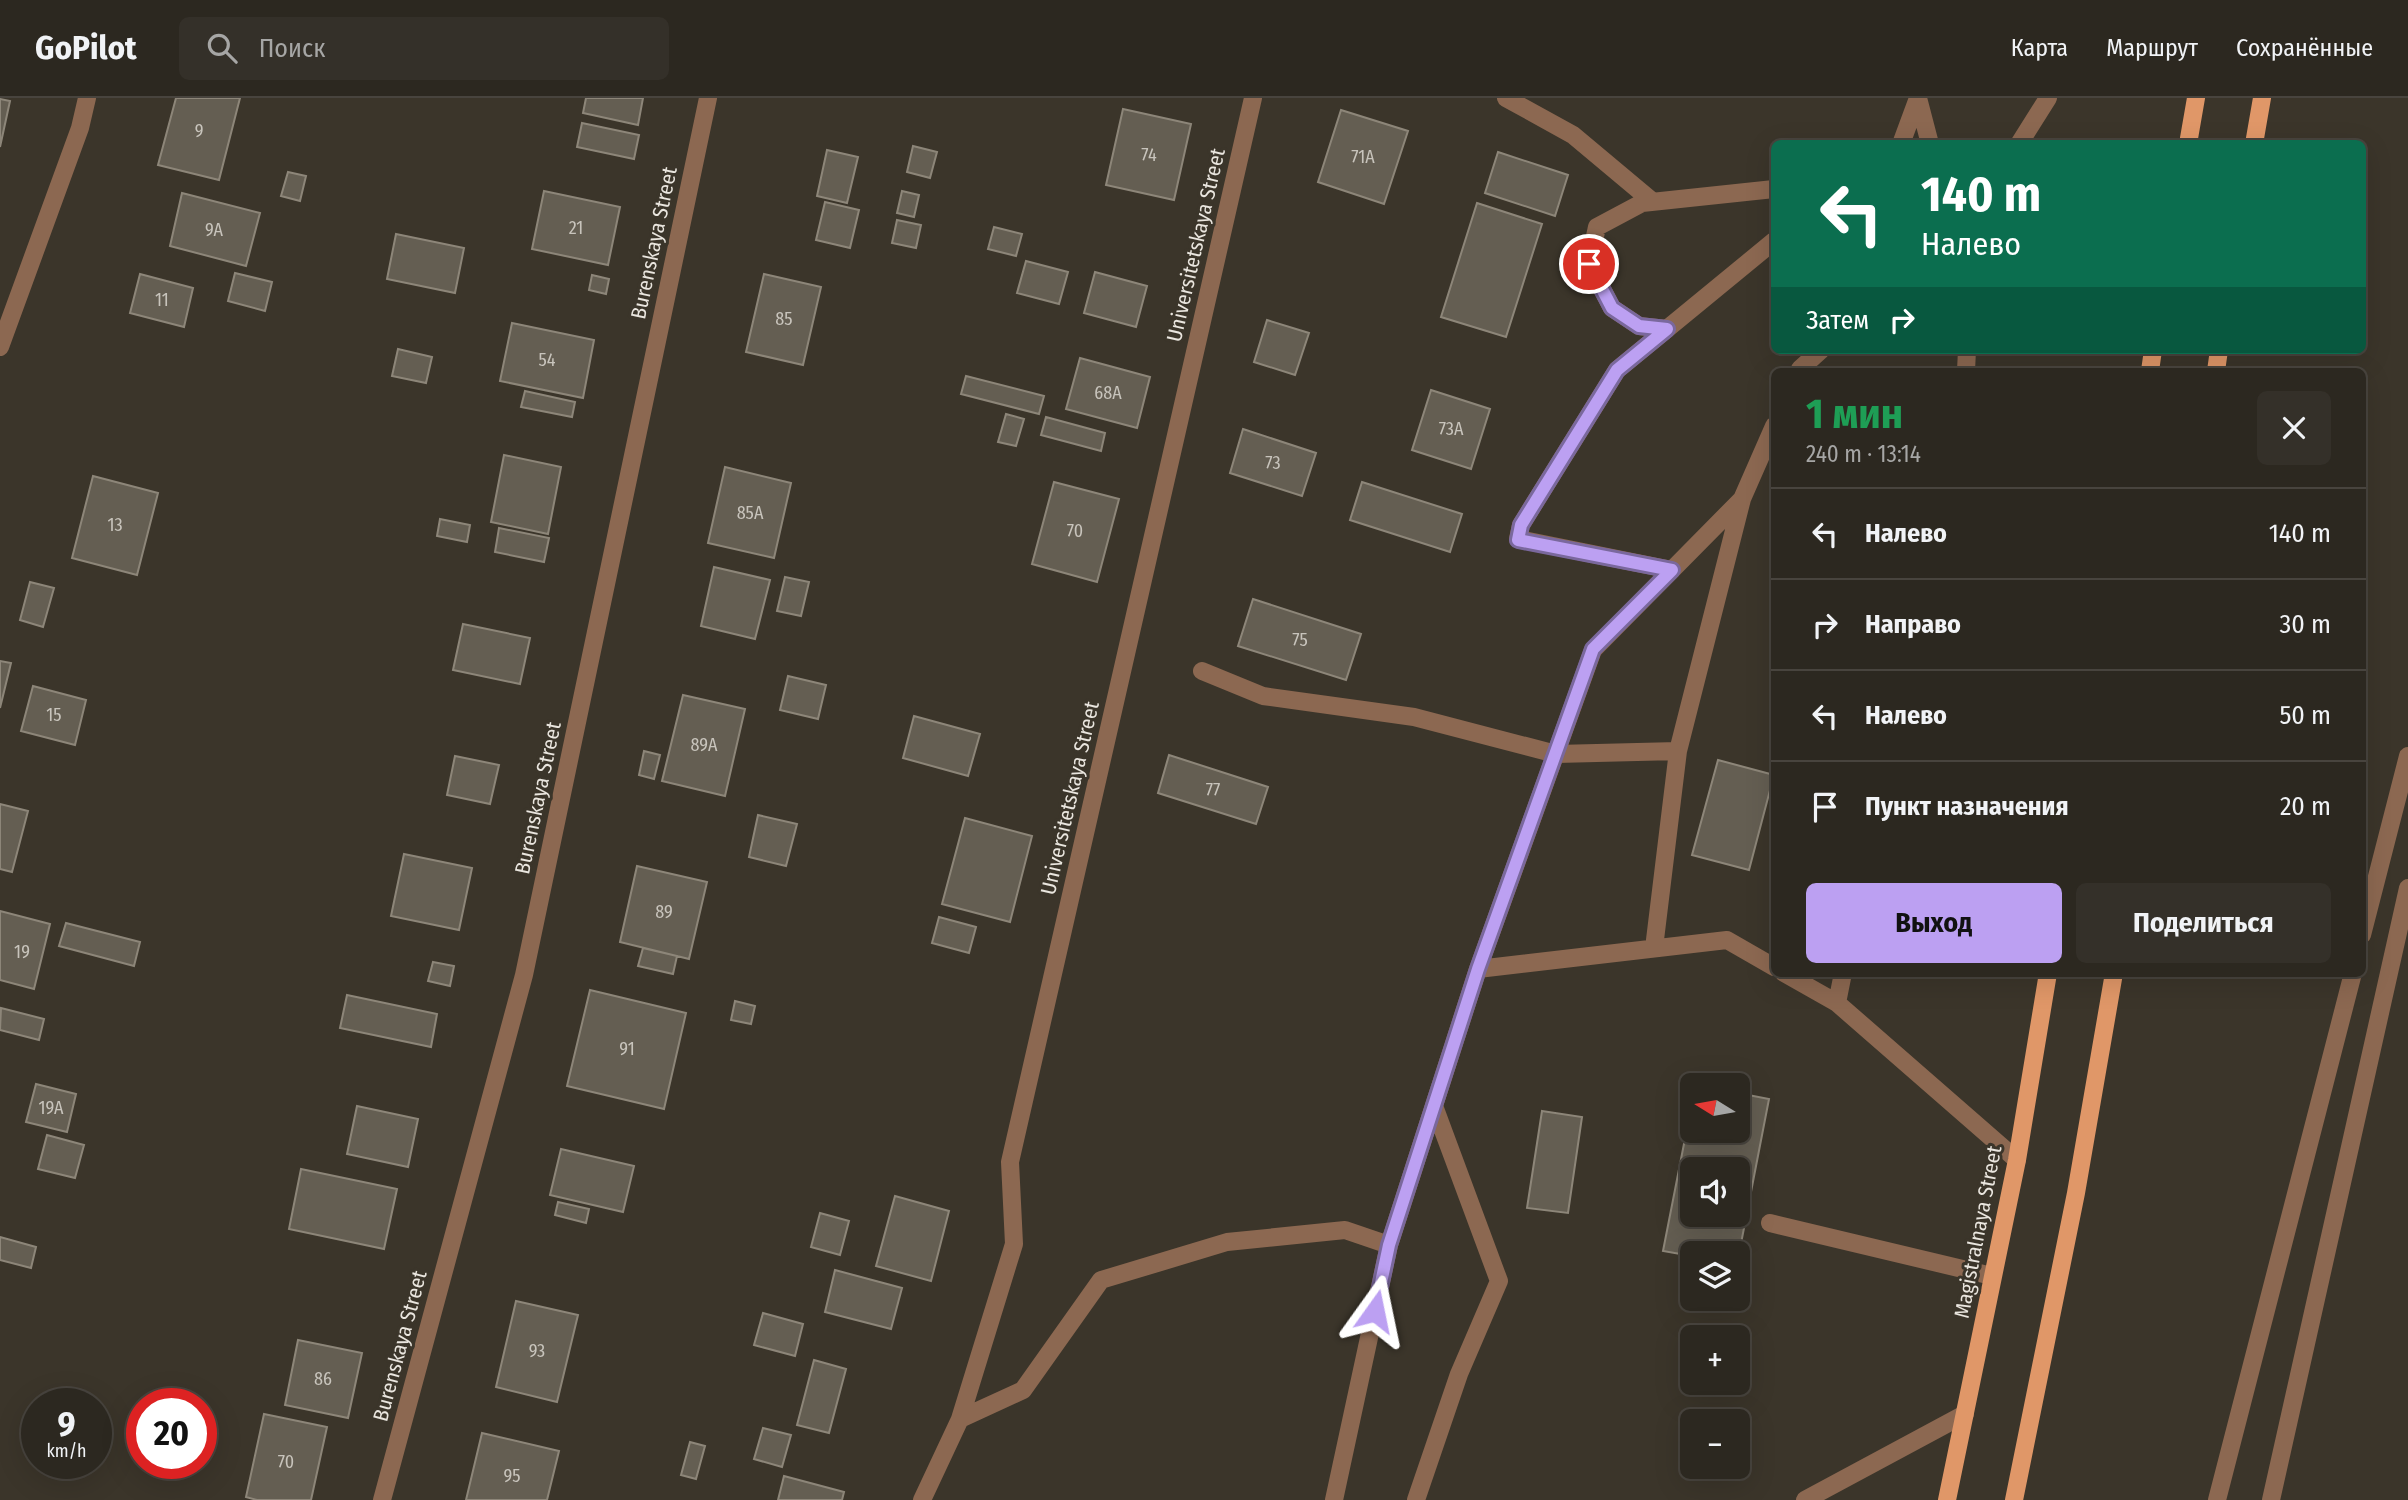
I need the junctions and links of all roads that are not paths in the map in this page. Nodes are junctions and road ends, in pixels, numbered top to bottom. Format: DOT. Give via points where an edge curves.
graph roads {
  1 [pos="86,98"];
  2 [pos="708,98"];
  3 [pos="1252,98"];
  4 [pos="1506,98"];
  5 [pos="1918,98"];
  6 [pos="2048,98"];
  7 [pos="2196,98"];
  8 [pos="2262,98"];
  9 [pos="1900,140"];
  10 [pos="1929,140"];
  11 [pos="2022,140"];
  12 [pos="2189,140"];
  13 [pos="2255,140"];
  14 [pos="1771,189"];
  15 [pos="1653,202"];
  16 [pos="1771,243"];
  17 [pos="1667,329"];
  18 [pos="0,347"];
  19 [pos="1817,354"];
  20 [pos="1802,368"];
  21 [pos="1771,433"];
  22 [pos="1742,499"];
  23 [pos="1672,570"];
  24 [pos="1202,671"];
  25 [pos="1678,751"];
  26 [pos="1556,754"];
  27 [pos="2408,756"];
  28 [pos="2408,888"];
  29 [pos="2366,919"];
  30 [pos="1654,948"];
  31 [pos="1771,965"];
  32 [pos="1478,969"];
  33 [pos="1791,977"];
  34 [pos="1842,977"];
  35 [pos="2047,977"];
  36 [pos="2113,977"];
  37 [pos="2352,977"];
  38 [pos="1837,1003"];
  39 [pos="1434,1106"];
  40 [pos="2017,1160"];
  41 [pos="1770,1223"];
  42 [pos="1389,1245"];
  43 [pos="1993,1276"];
  44 [pos="1965,1414"];
  45 [pos="960,1419"];
  46 [pos="382,1500"];
  47 [pos="922,1500"];
  48 [pos="1334,1500"];
  49 [pos="1416,1500"];
  50 [pos="1805,1500"];
  51 [pos="1947,1500"];
  52 [pos="2014,1500"];
  53 [pos="2217,1500"];
  54 [pos="2272,1500"];
  1 -- 18 [label="street" via="80,128"];
  2 -- 46 [label="street, Burenskaya Street" via="524,975"];
  3 -- 45 [label="street, Universitetskaya Street" via="1010,1162 1014,1244"];
  4 -- 15 [label="street" via="1573,135"];
  5 -- 9 [label="street"];
  5 -- 10 [label="street"];
  6 -- 11 [label="street"];
  7 -- 12 [label="main road"];
  8 -- 13 [label="main road"];
  14 -- 15 [label="street"];
  15 -- 17 [label="street" via="1642,203 1597,227 1589,264 1612,308 1639,326"];
  16 -- 17 [label="street"];
  17 -- 23 [label="street" via="1617,370 1521,525 1518,540"];
  19 -- 20 [label="street"];
  21 -- 22 [label="street"];
  22 -- 23 [label="street"];
  22 -- 25 [label="street"];
  23 -- 26 [label="street" via="1593,649"];
  24 -- 26 [label="street" via="1263,696 1414,717"];
  25 -- 26 [label="street"];
  25 -- 30 [label="street"];
  26 -- 32 [label="street"];
  27 -- 29 [label="street"];
  28 -- 54 [label="street"];
  30 -- 31 [label="street" via="1727,940"];
  30 -- 32 [label="street"];
  32 -- 39 [label="street"];
  33 -- 38 [label="street"];
  34 -- 38 [label="street"];
  35 -- 40 [label="main road, Magistralnaya Street"];
  36 -- 52 [label="main road" via="2076,1194"];
  37 -- 53 [label="street"];
  38 -- 40 [label="street"];
  39 -- 42 [label="street"];
  39 -- 49 [label="street" via="1499,1281 1460,1374"];
  40 -- 43 [label="main road, Magistralnaya Street"];
  41 -- 43 [label="street"];
  42 -- 45 [label="street" via="1345,1230 1227,1242 1101,1280 1023,1390"];
  42 -- 48 [label="street"];
  43 -- 44 [label="main road, Magistralnaya Street"];
  44 -- 50 [label="street"];
  44 -- 51 [label="main road, Magistralnaya Street"];
  45 -- 47 [label="street, Universitetskaya Street"];
}
